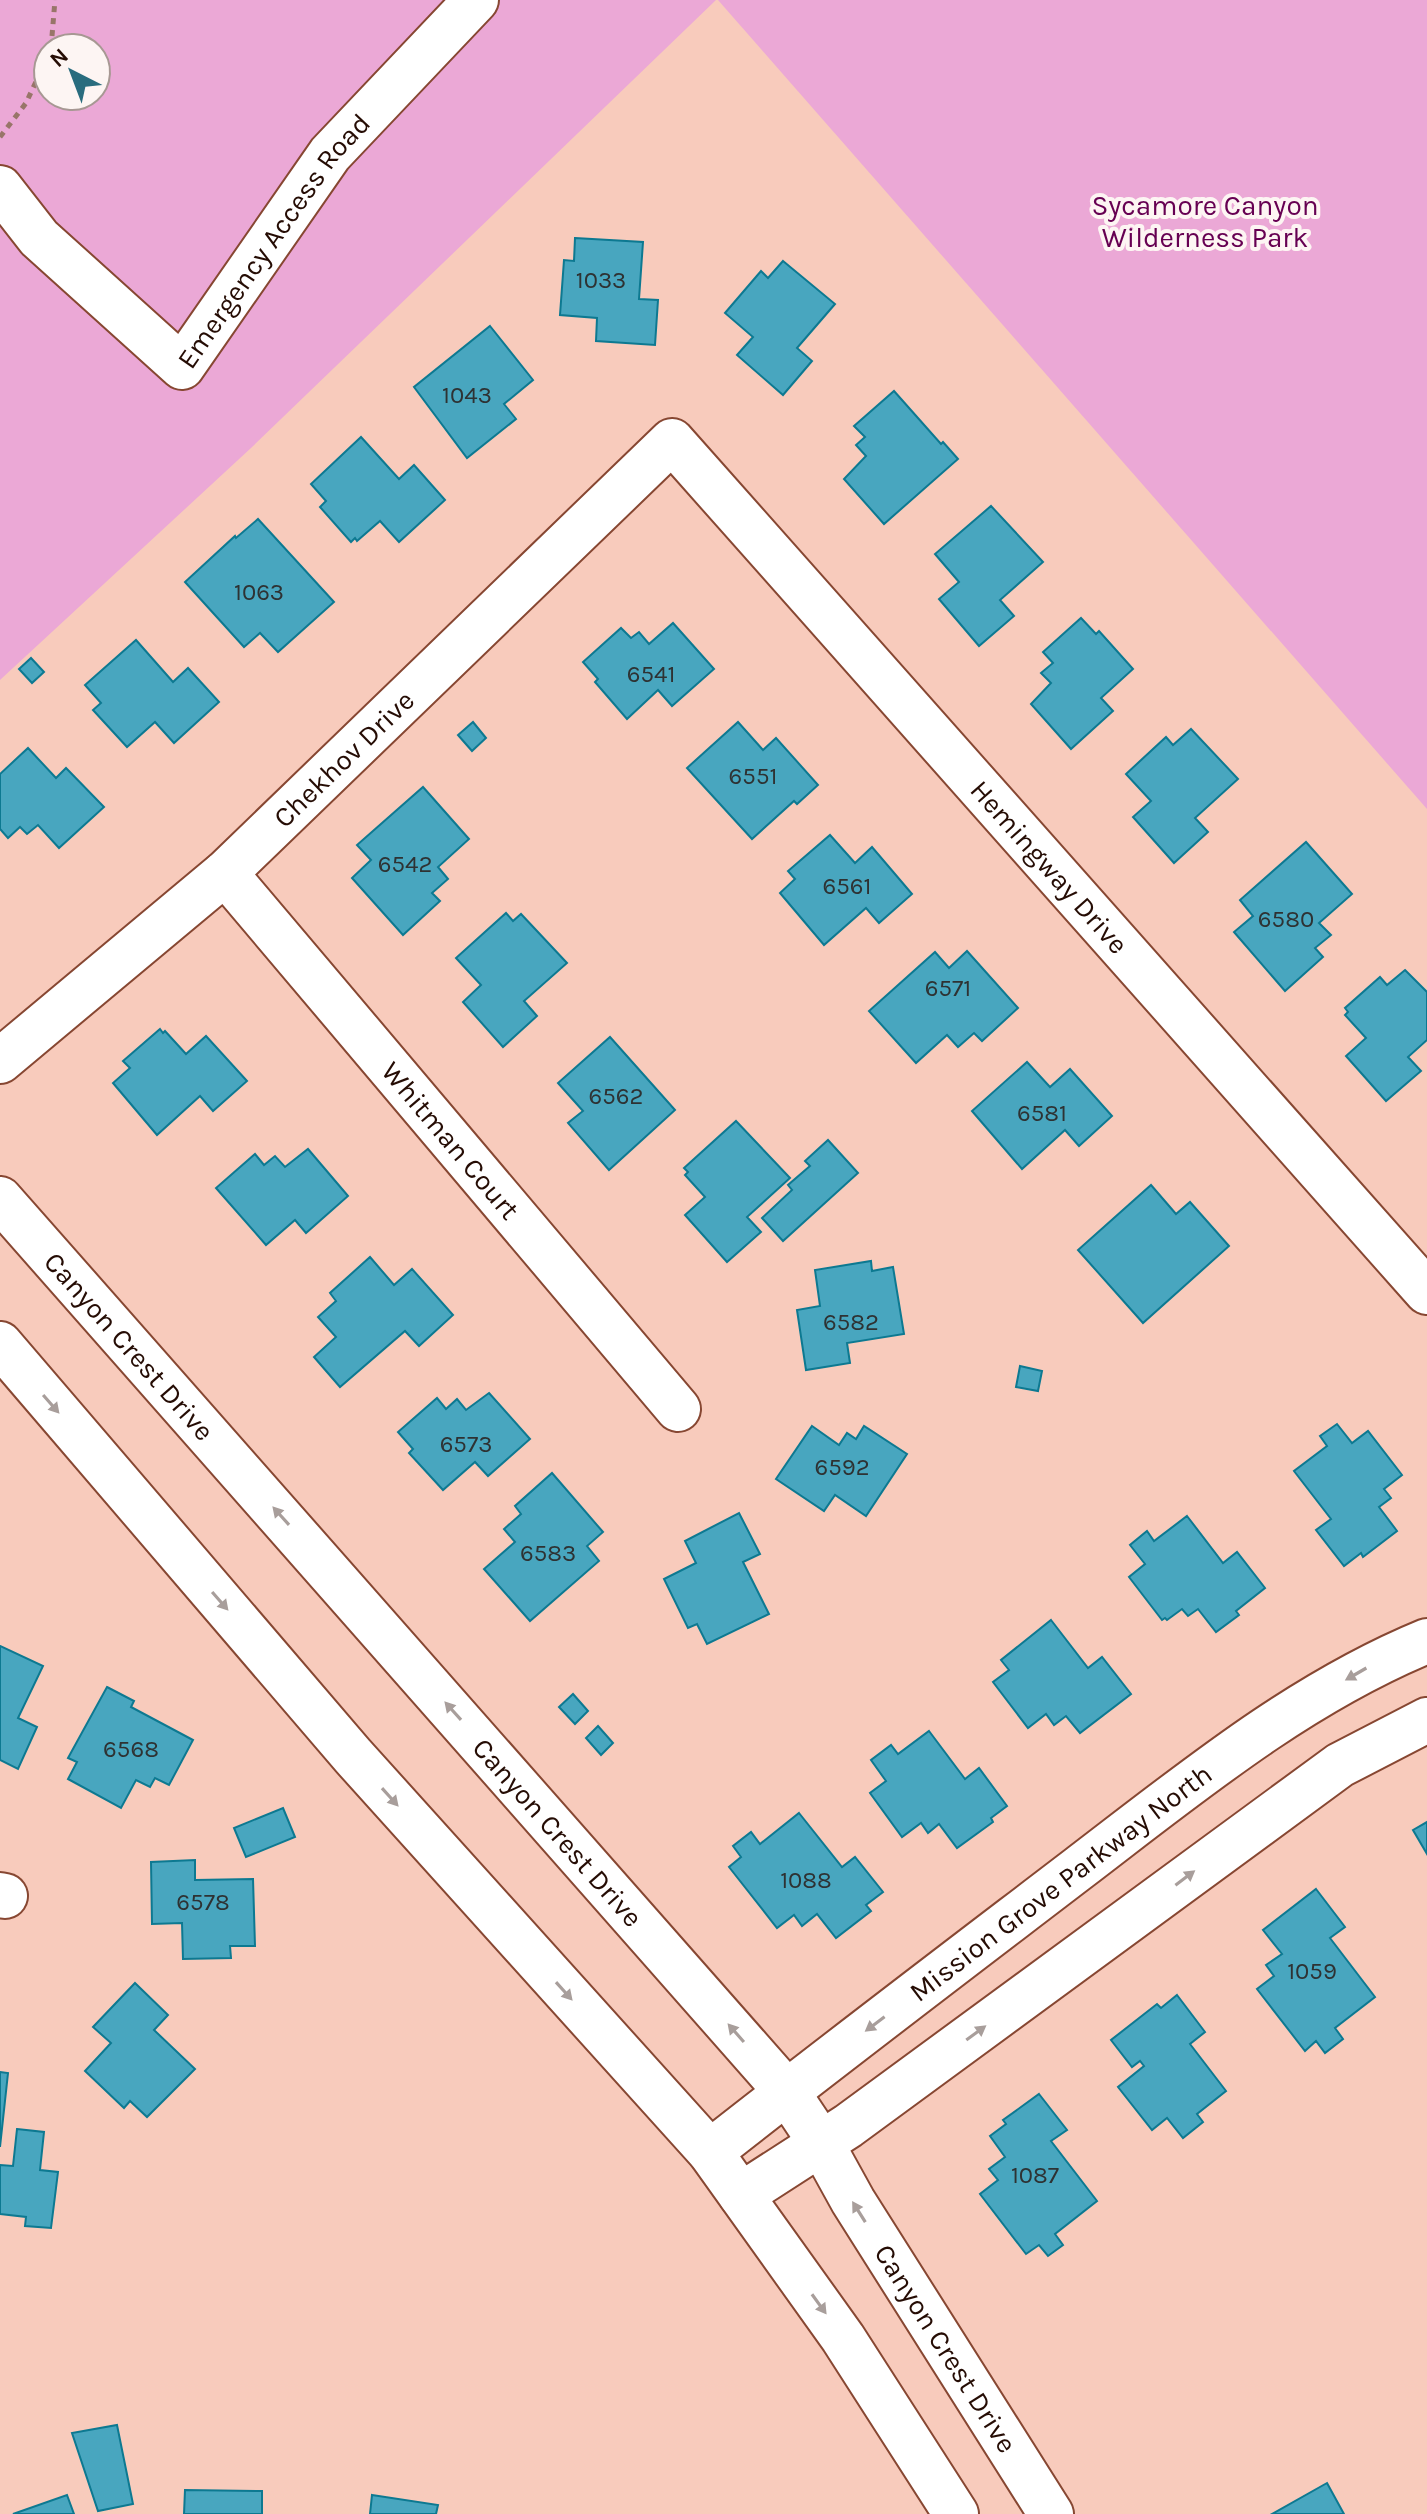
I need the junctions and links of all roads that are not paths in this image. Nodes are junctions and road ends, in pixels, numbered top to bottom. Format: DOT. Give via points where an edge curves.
graph roads {
  1 [pos="476,0"];
  2 [pos="0,188"];
  3 [pos="672,441"];
  4 [pos="225,873"];
  5 [pos="0,1061"];
  6 [pos="0,1199"];
  7 [pos="1427,1292"];
  8 [pos="0,1344"];
  9 [pos="678,1409"];
  10 [pos="1427,1641"];
  11 [pos="1427,1720"];
  12 [pos="787,2092"];
  13 [pos="821,2143"];
  14 [pos="710,2152"];
  15 [pos="741,2195"];
  16 [pos="956,2514"];
  17 [pos="1051,2514"];
  1 -- 2 [label="street, Emergency Access Road" via="330,154 182,367 39,238"];
  3 -- 4 [label="street, Chekhov Drive"];
  3 -- 7 [label="street, Hemingway Drive"];
  4 -- 5 [label="street, Chekhov Drive"];
  4 -- 9 [label="street, Whitman Court"];
  12 -- 6 [label="street, Canyon Crest Drive, one-way"];
  8 -- 14 [label="street, one-way" via="353,1756"];
  10 -- 12 [label="street, Mission Grove Parkway North, one-way" via="1378,1661 1311,1699 1223,1759"];
  13 -- 11 [label="street, one-way" via="1340,1765"];
  12 -- 13 [label="street, Canyon Crest Drive"];
  12 -- 14 [label="street, Mission Grove Parkway North"];
  13 -- 15 [label="street"];
  17 -- 13 [label="street, Canyon Crest Drive, one-way"];
  14 -- 15 [label="street"];
  15 -- 16 [label="street, one-way" via="843,2338"];
}
